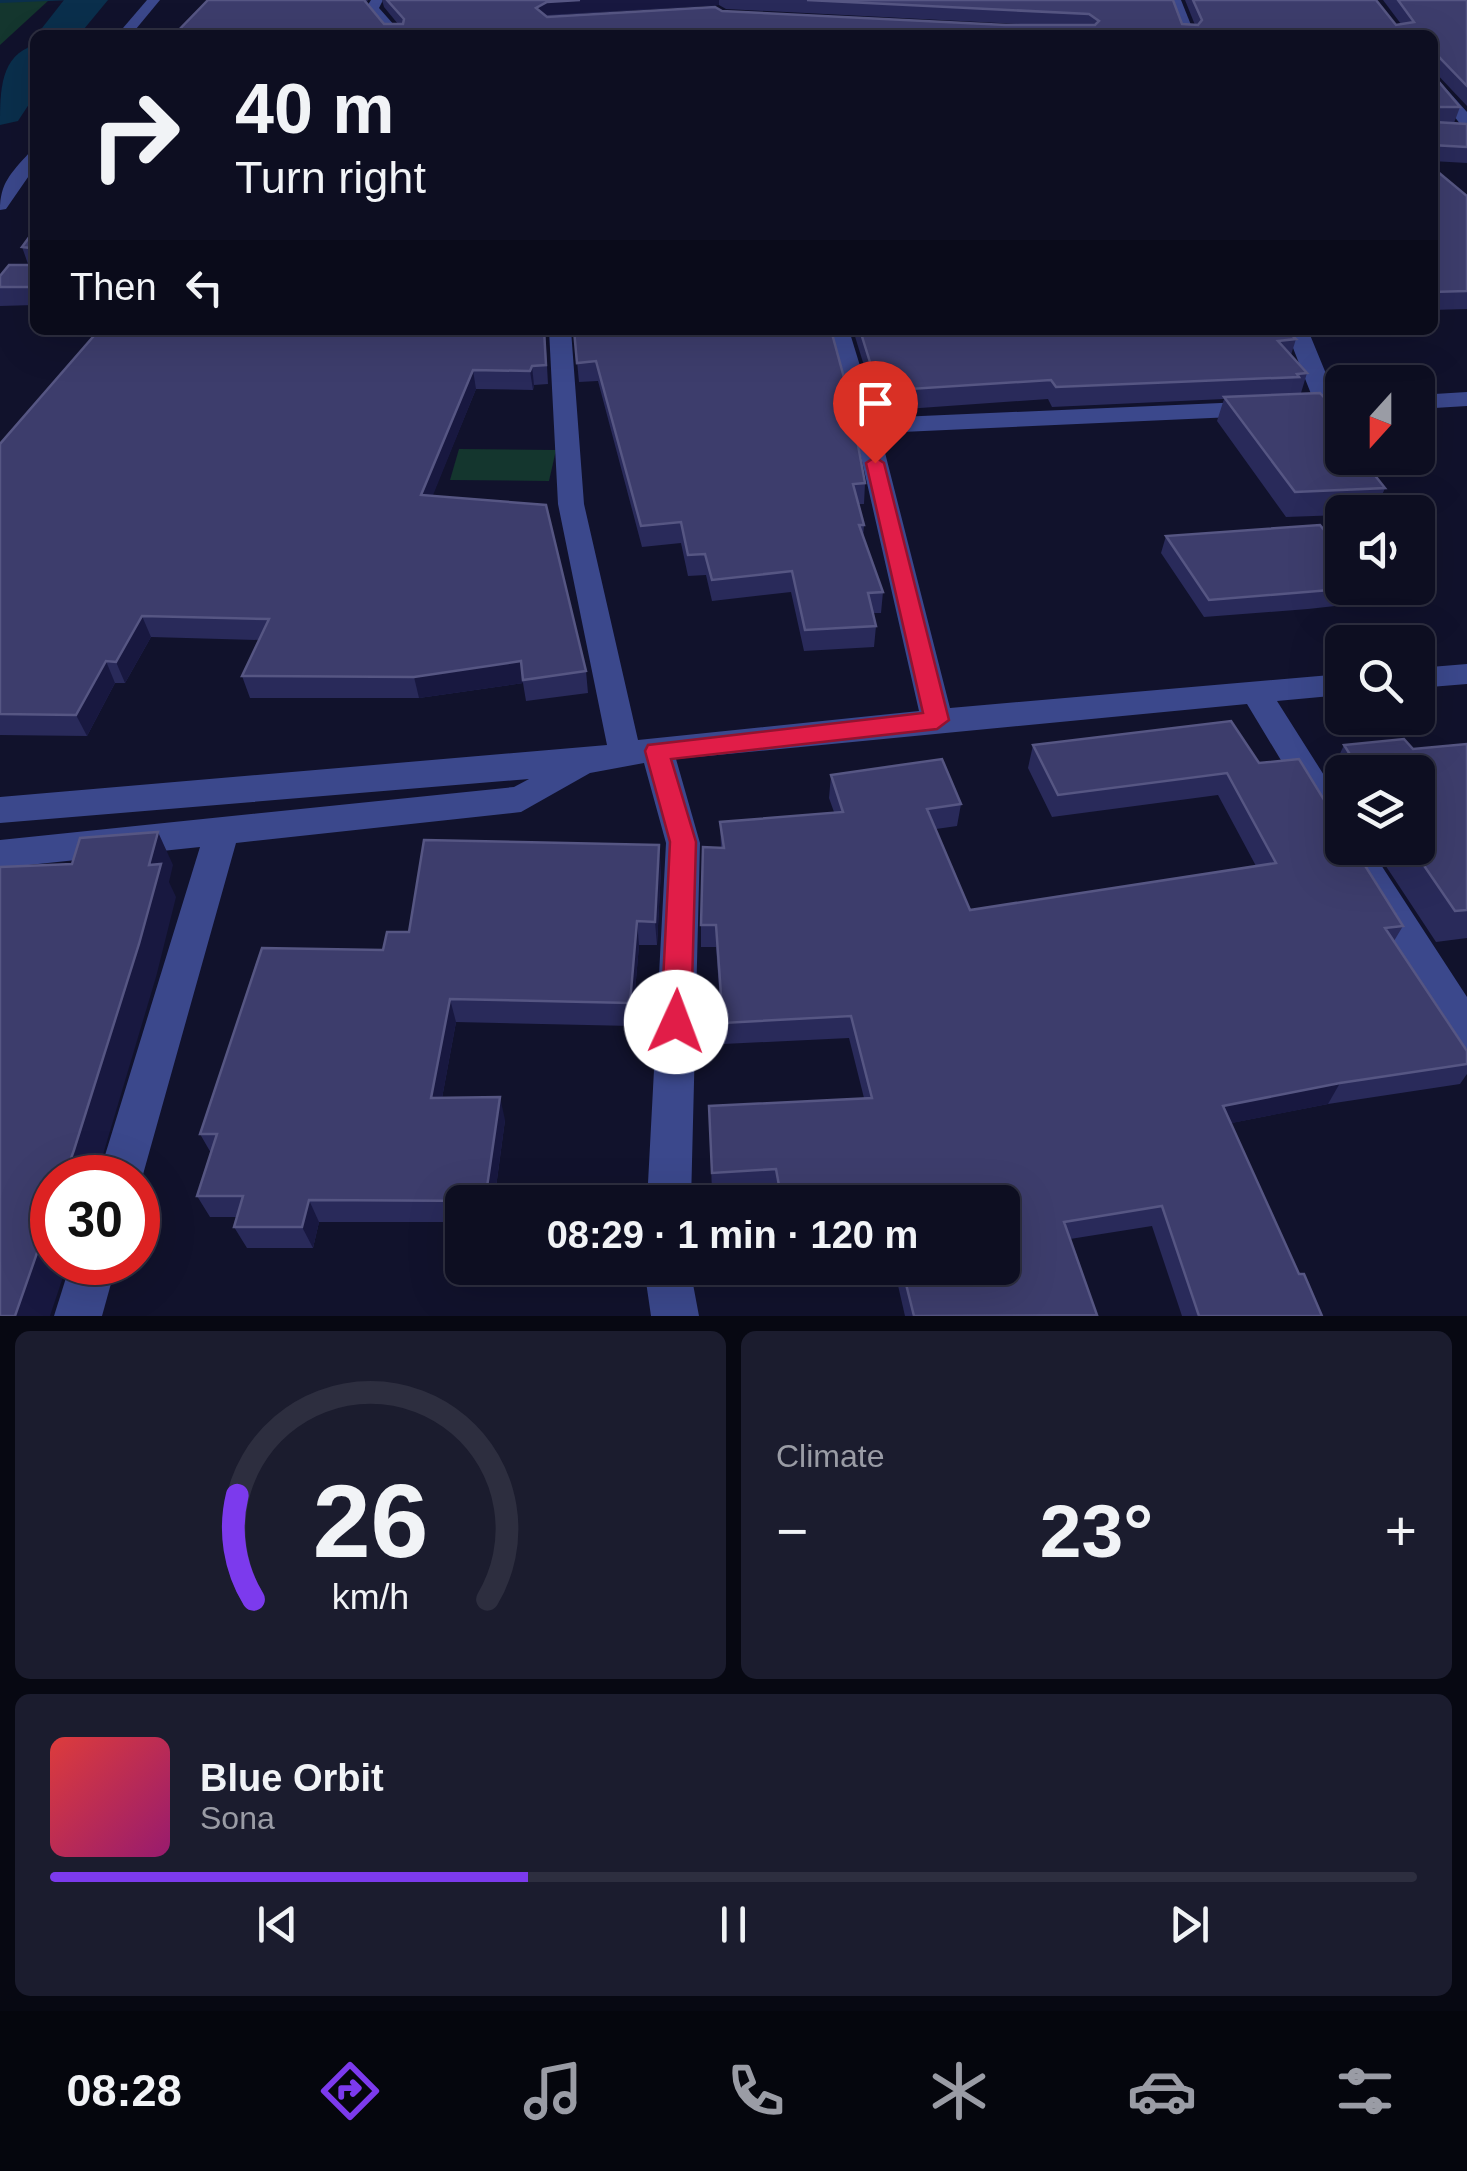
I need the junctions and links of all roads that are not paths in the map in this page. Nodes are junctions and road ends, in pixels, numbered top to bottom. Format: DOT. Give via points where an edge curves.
graph roads {
  1 [pos="154,0"];
  2 [pos="377,0"];
  3 [pos="1175,0"];
  4 [pos="128,30"];
  5 [pos="392,30"];
  6 [pos="1186,30"];
  7 [pos="1438,85"];
  8 [pos="1464,113"];
  9 [pos="30,162"];
  10 [pos="0,205"];
  11 [pos="560,335"];
  12 [pos="839,335"];
  13 [pos="1299,335"];
  14 [pos="1325,386"];
  15 [pos="1467,400"];
  16 [pos="1435,401"];
  17 [pos="1325,405"];
  18 [pos="866,426"];
  19 [pos="1467,674"];
  20 [pos="1435,677"];
  21 [pos="1325,687"];
  22 [pos="1256,693"];
  23 [pos="937,720"];
  24 [pos="641,752"];
  25 [pos="584,762"];
  26 [pos="1325,805"];
  27 [pos="0,810"];
  28 [pos="222,831"];
  29 [pos="0,854"];
  30 [pos="1363,865"];
  31 [pos="1467,1031"];
  32 [pos="127,1155"];
  33 [pos="670,1185"];
  34 [pos="87,1285"];
  35 [pos="670,1285"];
  36 [pos="78,1316"];
  37 [pos="675,1316"];
  1 -- 4 [label="street"];
  2 -- 5 [label="street" via="372,8"];
  3 -- 6 [label="street"];
  7 -- 8 [label="street"];
  9 -- 10 [label="street"];
  11 -- 24 [label="street" via="571,504"];
  12 -- 18 [label="street"];
  13 -- 14 [label="street"];
  15 -- 16 [label="street"];
  17 -- 18 [label="street"];
  18 -- 23 [label="street"];
  19 -- 20 [label="street"];
  21 -- 22 [label="street"];
  22 -- 23 [label="street"];
  22 -- 26 [label="street"];
  23 -- 24 [label="street"];
  24 -- 25 [label="street"];
  24 -- 33 [label="street" via="683,842"];
  25 -- 27 [label="street"];
  25 -- 28 [label="street" via="522,799"];
  28 -- 29 [label="street"];
  28 -- 32 [label="street"];
  30 -- 31 [label="street"];
  34 -- 36 [label="street"];
  35 -- 37 [label="street"];
}
